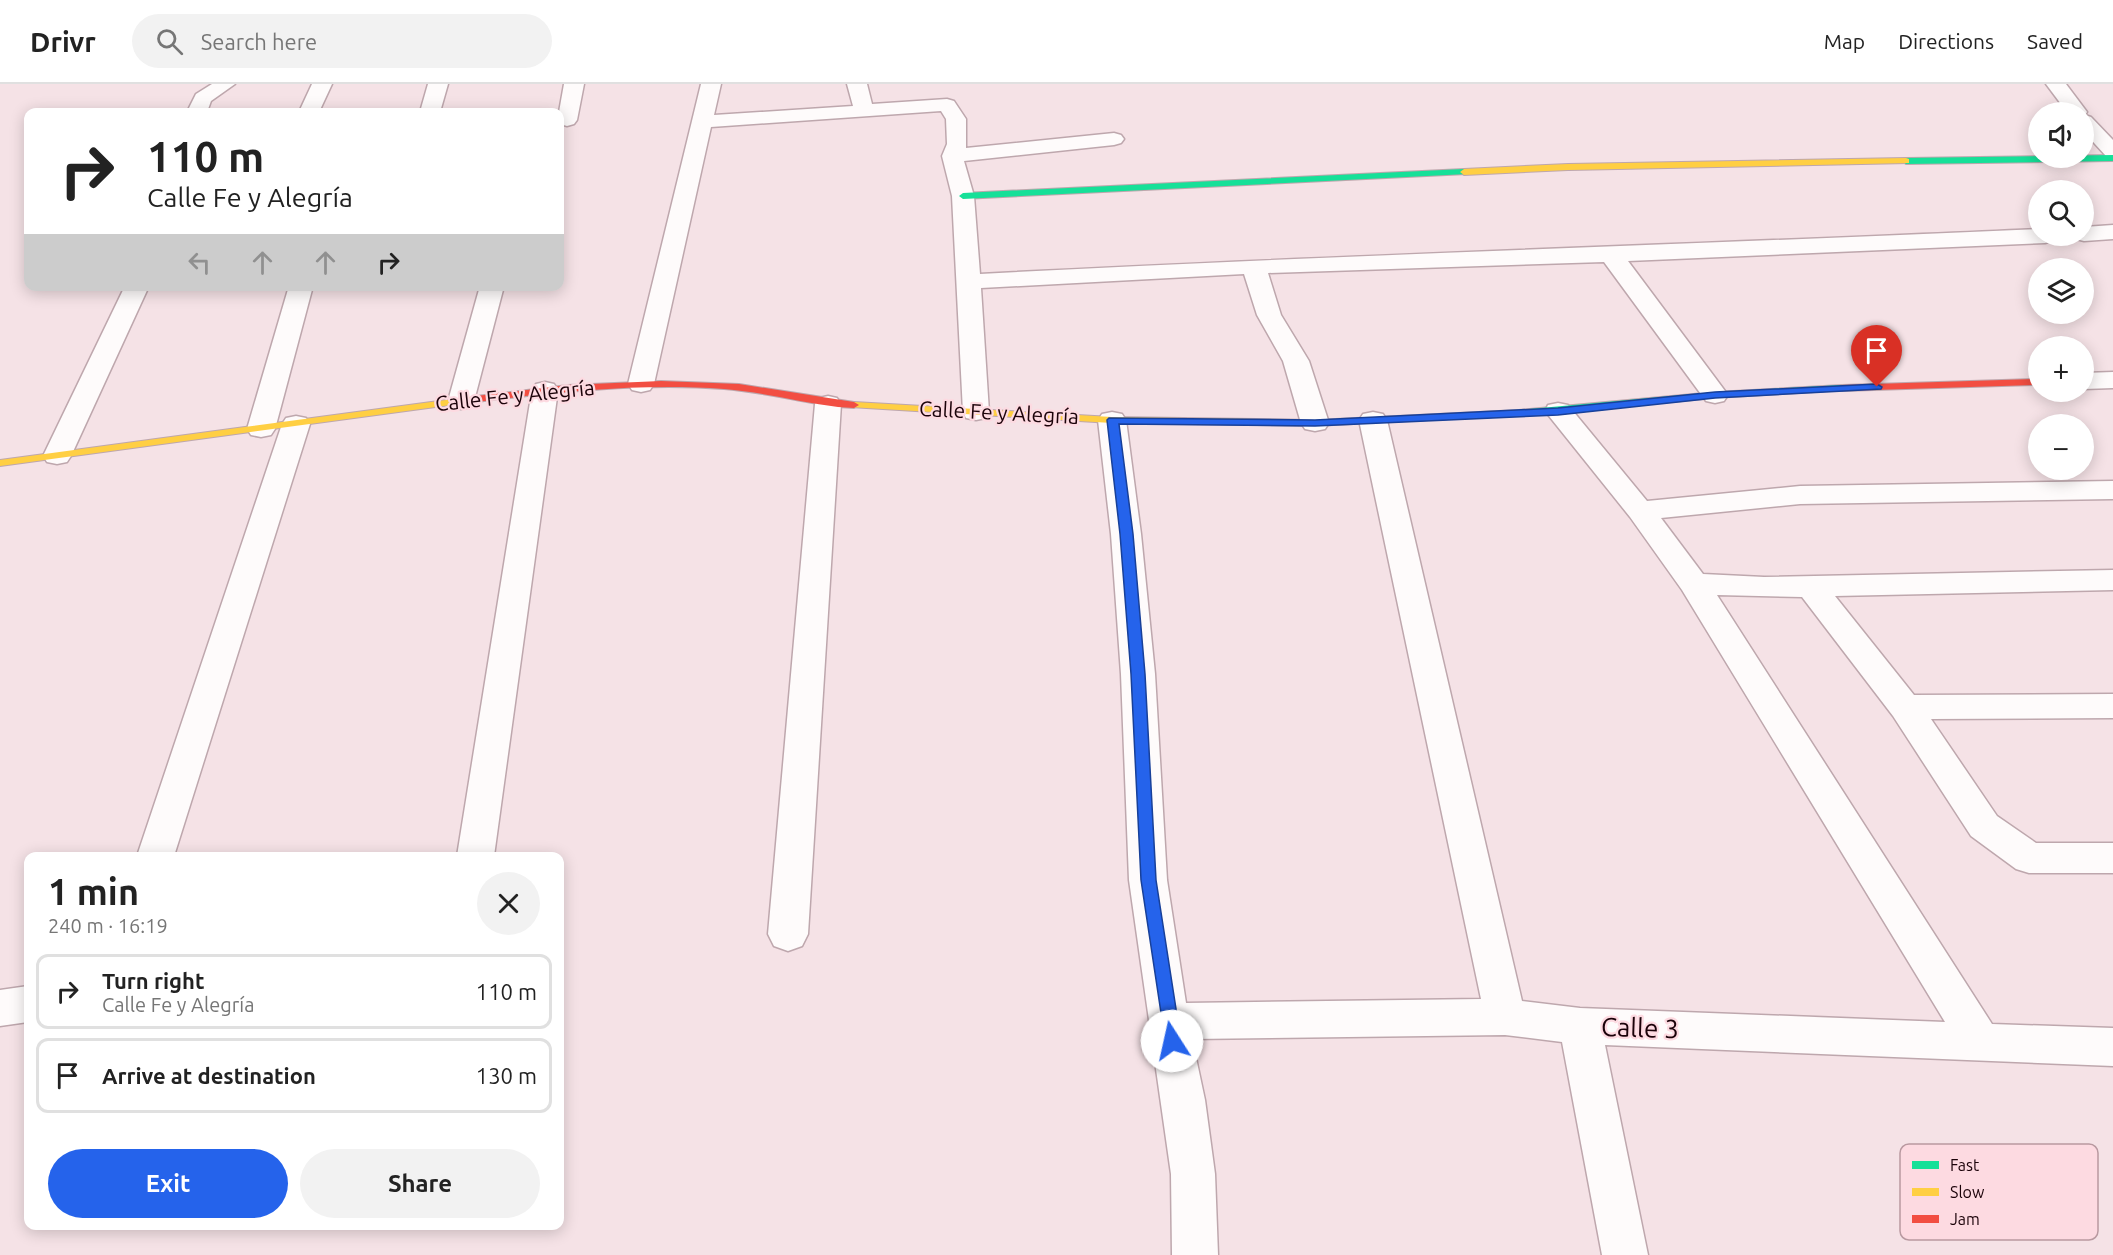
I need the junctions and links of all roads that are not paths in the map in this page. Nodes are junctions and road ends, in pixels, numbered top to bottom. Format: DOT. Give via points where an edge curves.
graph roads {
  1 [pos="225,84"];
  2 [pos="322,84"];
  3 [pos="438,84"];
  4 [pos="574,84"];
  5 [pos="711,84"];
  6 [pos="858,84"];
  7 [pos="2056,84"];
  8 [pos="948,94"];
  9 [pos="2070,102"];
  10 [pos="199,108"];
  11 [pos="311,108"];
  12 [pos="431,108"];
  13 [pos="864,112"];
  14 [pos="567,120"];
  15 [pos="703,122"];
  16 [pos="2094,122"];
  17 [pos="2113,122"];
  18 [pos="2094,132"];
  19 [pos="1114,139"];
  20 [pos="2113,152"];
  21 [pos="952,156"];
  22 [pos="2113,158"];
  23 [pos="963,196"];
  24 [pos="2113,232"];
  25 [pos="2094,233"];
  26 [pos="2028,237"];
  27 [pos="1611,255"];
  28 [pos="1254,266"];
  29 [pos="968,282"];
  30 [pos="135,291"];
  31 [pos="300,291"];
  32 [pos="491,291"];
  33 [pos="2113,380"];
  34 [pos="2094,381"];
  35 [pos="2028,382"];
  36 [pos="641,384"];
  37 [pos="545,390"];
  38 [pos="1715,395"];
  39 [pos="461,401"];
  40 [pos="828,404"];
  41 [pos="1558,411"];
  42 [pos="976,412"];
  43 [pos="1113,420"];
  44 [pos="1374,420"];
  45 [pos="1315,423"];
  46 [pos="296,424"];
  47 [pos="261,429"];
  48 [pos="57,456"];
  49 [pos="0,463"];
  50 [pos="2113,490"];
  51 [pos="1640,511"];
  52 [pos="2113,580"];
  53 [pos="1694,584"];
  54 [pos="1810,585"];
  55 [pos="2113,706"];
  56 [pos="1905,707"];
  57 [pos="156,852"];
  58 [pos="476,852"];
  59 [pos="2113,858"];
  60 [pos="788,934"];
  61 [pos="24,1005"];
  62 [pos="0,1008"];
  63 [pos="1505,1017"];
  64 [pos="1168,1021"];
  65 [pos="1580,1026"];
  66 [pos="1980,1041"];
  67 [pos="2113,1047"];
  68 [pos="1196,1255"];
  69 [pos="1625,1255"];
  1 -- 10 [label="street" via="203,98"];
  2 -- 11 [label="street"];
  3 -- 12 [label="street"];
  4 -- 14 [label="street"];
  5 -- 15 [label="street"];
  6 -- 13 [label="street"];
  7 -- 9 [label="street"];
  8 -- 13 [label="street"];
  8 -- 21 [label="street" via="956,119 957,144"];
  13 -- 15 [label="street"];
  15 -- 36 [label="street"];
  16 -- 17 [label="street"];
  18 -- 20 [label="street"];
  19 -- 21 [label="street"];
  21 -- 23 [label="street"];
  22 -- 23 [label="street" via="1568,167"];
  23 -- 29 [label="street"];
  24 -- 25 [label="street"];
  26 -- 27 [label="street"];
  27 -- 28 [label="street"];
  27 -- 38 [label="street"];
  28 -- 29 [label="street"];
  28 -- 45 [label="street" via="1269,315 1296,361"];
  29 -- 42 [label="street"];
  30 -- 48 [label="street"];
  31 -- 47 [label="street"];
  32 -- 39 [label="street"];
  33 -- 34 [label="street"];
  35 -- 38 [label="street, Calle Fe y Alegría"];
  36 -- 37 [label="street, Calle Fe y Alegría"];
  36 -- 40 [label="street, Calle Fe y Alegría" via="725,386"];
  37 -- 39 [label="street, Calle Fe y Alegría"];
  37 -- 58 [label="street"];
  38 -- 41 [label="street, Calle Fe y Alegría"];
  39 -- 46 [label="street, Calle Fe y Alegría"];
  40 -- 42 [label="street, Calle Fe y Alegría"];
  40 -- 60 [label="street"];
  41 -- 44 [label="street, Calle Fe y Alegría"];
  41 -- 51 [label="street"];
  42 -- 43 [label="street, Calle Fe y Alegría"];
  43 -- 45 [label="street, Calle Fe y Alegría"];
  43 -- 64 [label="street" via="1138,674 1148,880"];
  44 -- 45 [label="street, Calle Fe y Alegría"];
  44 -- 63 [label="street"];
  46 -- 47 [label="street, Calle Fe y Alegría"];
  46 -- 57 [label="street"];
  47 -- 48 [label="street, Calle Fe y Alegría"];
  48 -- 49 [label="street, Calle Fe y Alegría"];
  50 -- 51 [label="street" via="1800,495"];
  51 -- 53 [label="street"];
  52 -- 54 [label="street"];
  53 -- 54 [label="street"];
  53 -- 66 [label="street"];
  54 -- 56 [label="street"];
  55 -- 56 [label="street"];
  56 -- 59 [label="street" via="1984,826 2030,858"];
  61 -- 62 [label="street"];
  63 -- 64 [label="street, Calle 3"];
  63 -- 65 [label="street, Calle 3"];
  64 -- 68 [label="street" via="1193,1174"];
  65 -- 66 [label="street, Calle 3"];
  65 -- 69 [label="street"];
  66 -- 67 [label="street, Calle 3"];
}
